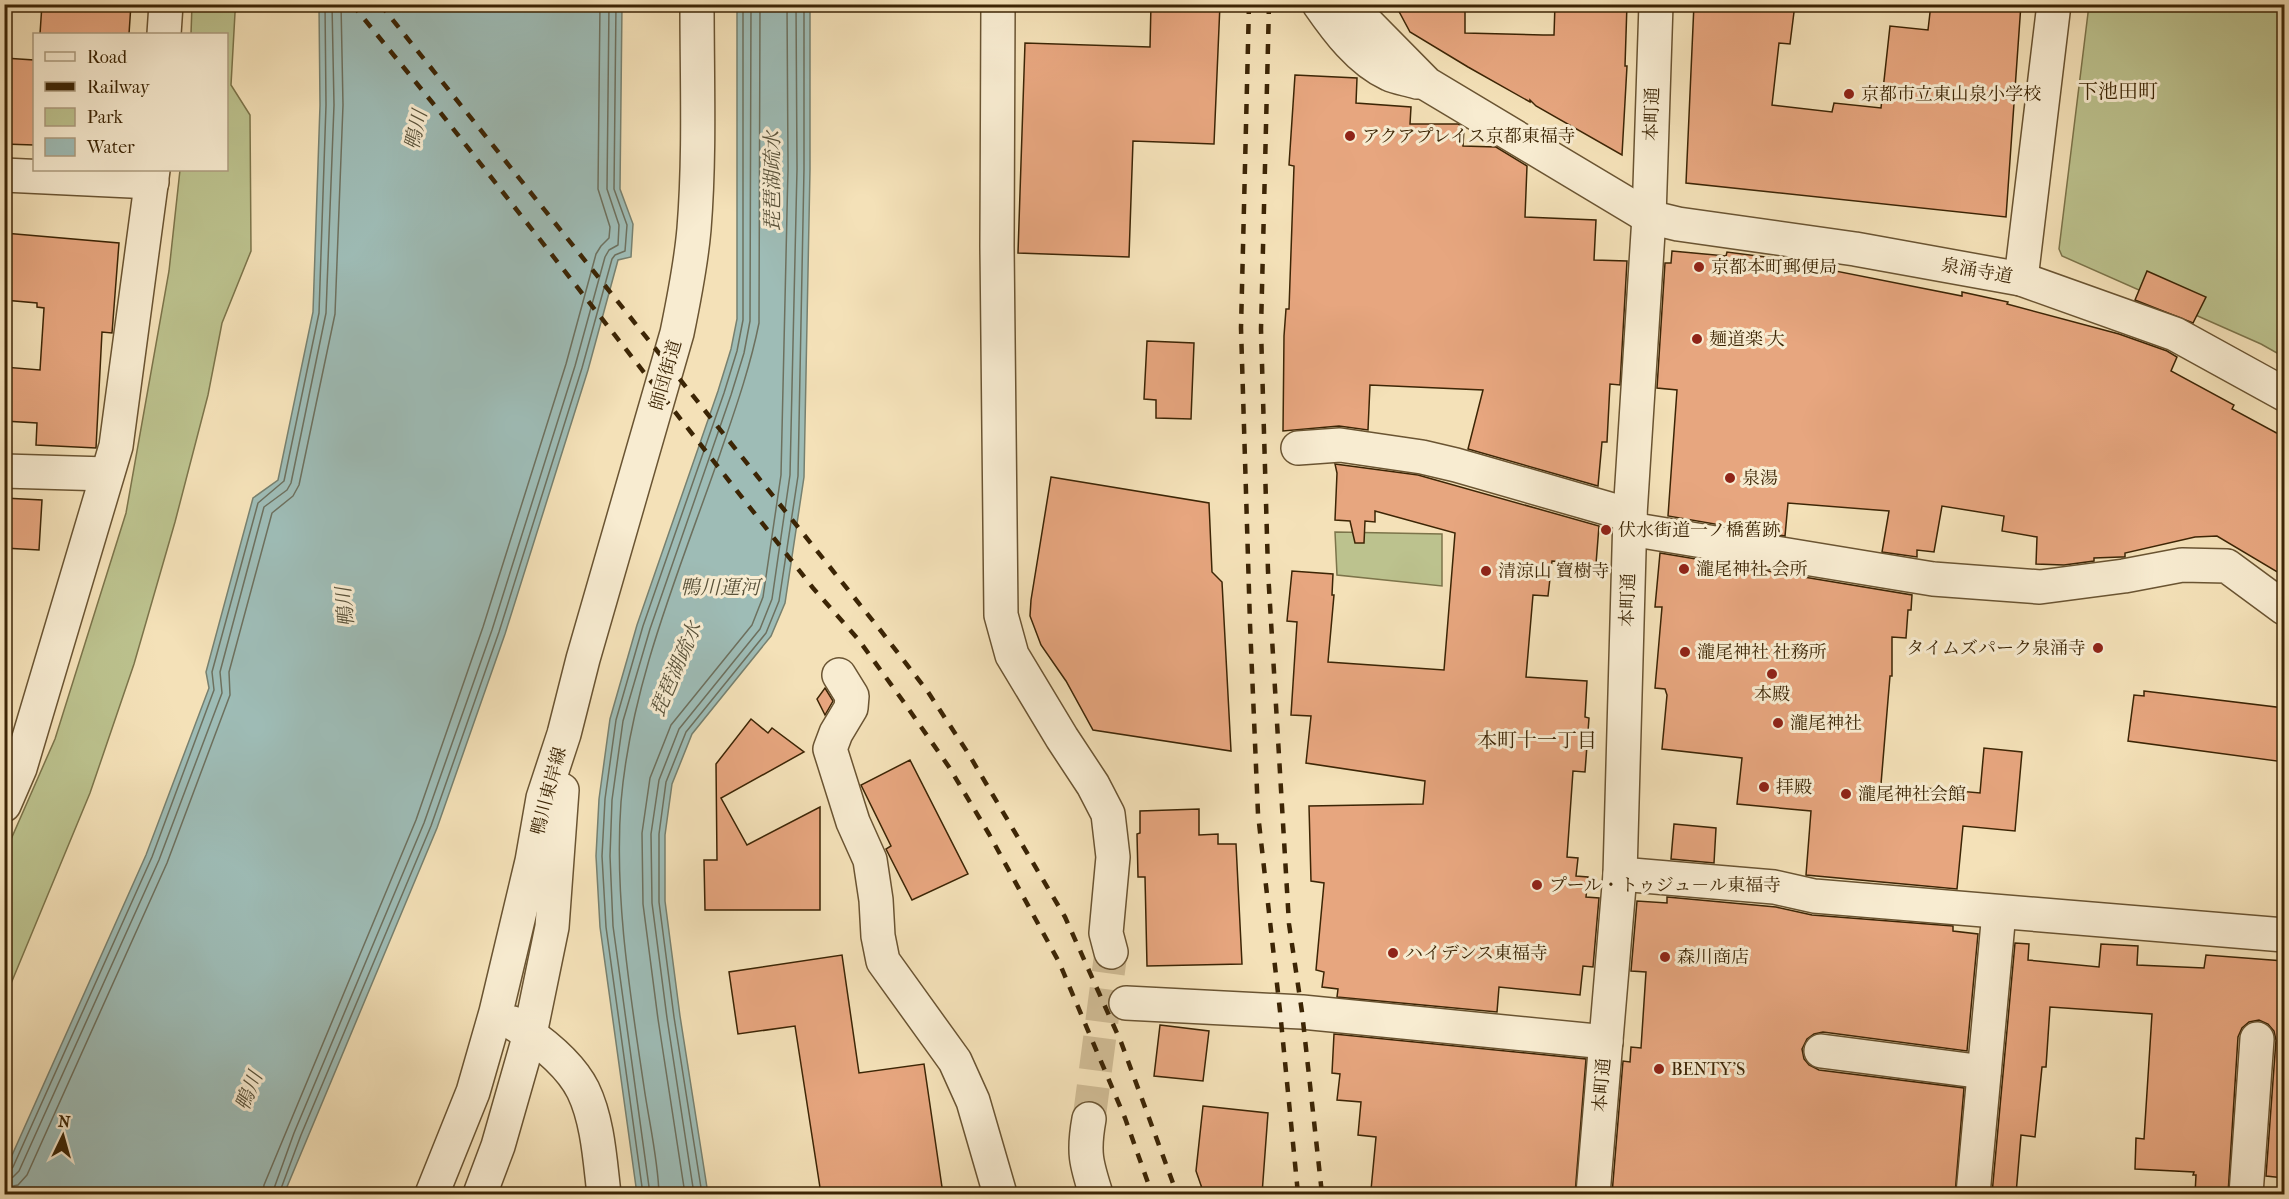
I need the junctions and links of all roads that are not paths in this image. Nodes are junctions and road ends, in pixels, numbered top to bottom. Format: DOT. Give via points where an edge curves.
graph roads {
  1 [pos="166,4"];
  2 [pos="697,4"];
  3 [pos="998,4"];
  4 [pos="1319,4"];
  5 [pos="1351,4"];
  6 [pos="1656,4"];
  7 [pos="2054,4"];
  8 [pos="164,33"];
  9 [pos="1427,84"];
  10 [pos="4,175"];
  11 [pos="152,176"];
  12 [pos="1649,217"];
  13 [pos="2021,279"];
  14 [pos="2284,394"];
  15 [pos="1298,448"];
  16 [pos="4,471"];
  17 [pos="107,474"];
  18 [pos="1630,522"];
  19 [pos="2284,608"];
  20 [pos="839,675"];
  21 [pos="564,735"];
  22 [pos="4,805"];
  23 [pos="1620,874"];
  24 [pos="2000,912"];
  25 [pos="2284,935"];
  26 [pos="1111,952"];
  27 [pos="1126,1003"];
  28 [pos="496,1012"];
  29 [pos="530,1034"];
  30 [pos="2257,1039"];
  31 [pos="1606,1042"];
  32 [pos="1821,1051"];
  33 [pos="1984,1072"];
  34 [pos="1089,1119"];
  35 [pos="432,1194"];
  36 [pos="480,1194"];
  37 [pos="604,1194"];
  38 [pos="1000,1194"];
  39 [pos="1096,1194"];
  40 [pos="1593,1194"];
  41 [pos="1973,1194"];
  42 [pos="2246,1194"];
  1 -- 8 [label="street"];
  2 -- 21 [label="street, 師団街道" via="694,228 688,284"];
  3 -- 26 [label="street" via="996,246 1001,615 1012,655 1108,814 1113,857 1106,933"];
  4 -- 9 [label="street" via="1345,40 1370,61 1389,74"];
  5 -- 9 [label="street"];
  6 -- 12 [label="street, 本町通"];
  7 -- 13 [label="street"];
  9 -- 12 [label="street, 泉涌寺道"];
  10 -- 11 [label="street"];
  11 -- 17 [label="street" via="116,446"];
  12 -- 13 [label="street, 泉涌寺道"];
  12 -- 18 [label="street, 本町通"];
  13 -- 14 [label="street, 泉涌寺道" via="2175,334"];
  15 -- 18 [label="street" via="1340,446 1422,457"];
  16 -- 17 [label="street"];
  17 -- 22 [label="street" via="20,768"];
  18 -- 19 [label="street" via="1933,579 2040,587 2182,566 2227,566"];
  18 -- 23 [label="street, 本町通"];
  20 -- 38 [label="street" via="852,696 851,708 830,749 853,822 870,860 883,961 955,1061 974,1101"];
  21 -- 28 [label="street, 鴨川東岸線" via="543,798"];
  21 -- 29 [label="street, 鴨川東岸線" via="552,927"];
  23 -- 24 [label="street"];
  23 -- 31 [label="street, 本町通"];
  24 -- 25 [label="street"];
  24 -- 33 [label="street"];
  27 -- 31 [label="street" via="1302,1012"];
  28 -- 29 [label="street"];
  28 -- 35 [label="street, 鴨川東岸線" via="473,1092"];
  29 -- 36 [label="street, 鴨川東岸線"];
  29 -- 37 [label="street" via="564,1064 583,1089 593,1121"];
  30 -- 42 [label="street"];
  31 -- 40 [label="street, 本町通"];
  32 -- 33 [label="street"];
  33 -- 41 [label="street"];
  34 -- 39 [label="street" via="1084,1143"];
}
